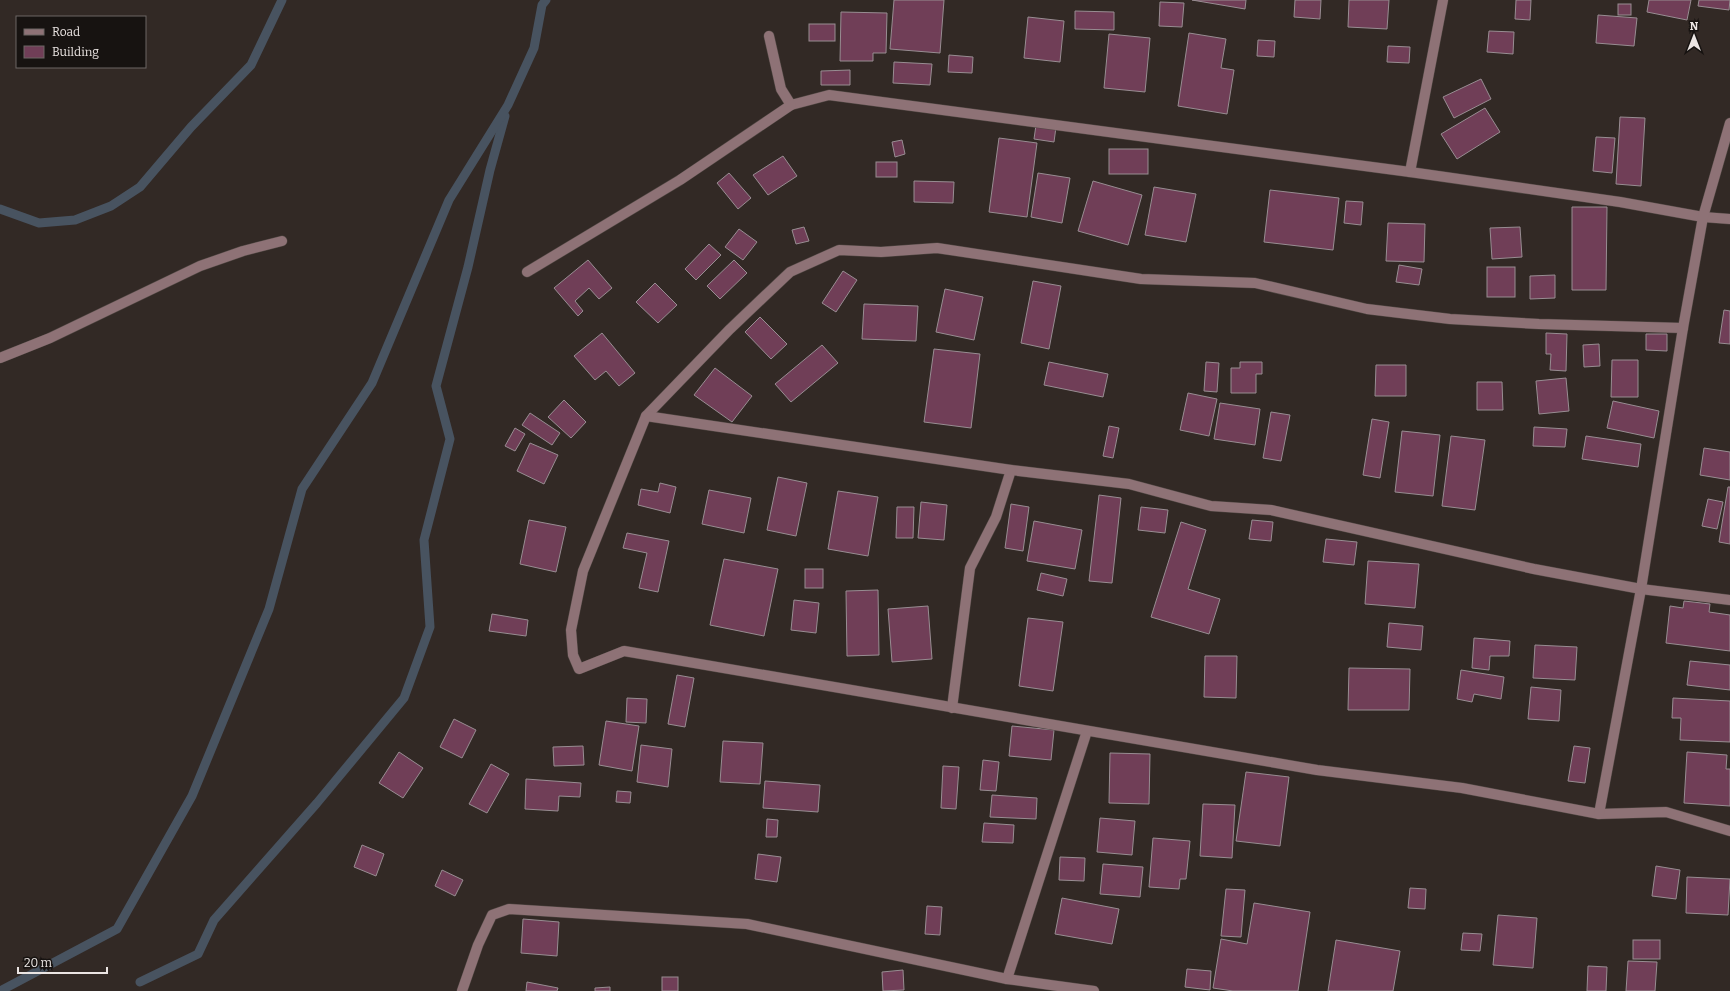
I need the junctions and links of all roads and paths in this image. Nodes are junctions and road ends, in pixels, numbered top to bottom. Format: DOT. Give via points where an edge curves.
graph roads {
  1 [pos="1443,0"];
  2 [pos="769,36"];
  3 [pos="791,105"];
  4 [pos="1730,123"];
  5 [pos="1410,172"];
  6 [pos="1703,217"];
  7 [pos="1730,219"];
  8 [pos="282,241"];
  9 [pos="528,272"];
  10 [pos="1683,328"];
  11 [pos="0,358"];
  12 [pos="646,416"];
  13 [pos="1011,470"];
  14 [pos="1641,589"];
  15 [pos="1730,600"];
  16 [pos="952,708"];
  17 [pos="1087,731"];
  18 [pos="1599,814"];
  19 [pos="1730,831"];
  20 [pos="1006,979"];
  21 [pos="462,991"];
  22 [pos="1094,991"];
  1 -- 5 [label="street"];
  2 -- 3 [label="street" via="781,89"];
  3 -- 5 [label="street" via="829,96"];
  3 -- 9 [label="street" via="680,180"];
  4 -- 6 [label="street"];
  5 -- 6 [label="street" via="1620,202"];
  6 -- 7 [label="street"];
  6 -- 10 [label="street"];
  8 -- 11 [label="street" via="200,266 50,338"];
  10 -- 12 [label="street" via="1450,319 1367,309 1255,283 1141,279 937,248 881,252 840,250 790,272 730,328"];
  10 -- 14 [label="street"];
  12 -- 13 [label="street"];
  12 -- 16 [label="street" via="584,571 571,630 573,655 579,669 624,651"];
  13 -- 14 [label="street" via="1129,484 1211,506 1271,510 1534,569"];
  13 -- 16 [label="street" via="996,517 970,568"];
  14 -- 15 [label="street"];
  14 -- 18 [label="street"];
  16 -- 17 [label="street"];
  17 -- 18 [label="street" via="1317,770 1462,788"];
  17 -- 20 [label="street"];
  18 -- 19 [label="street" via="1666,812"];
  20 -- 21 [label="street" via="747,924 509,909 492,915 478,945"];
  20 -- 22 [label="street"];
}
